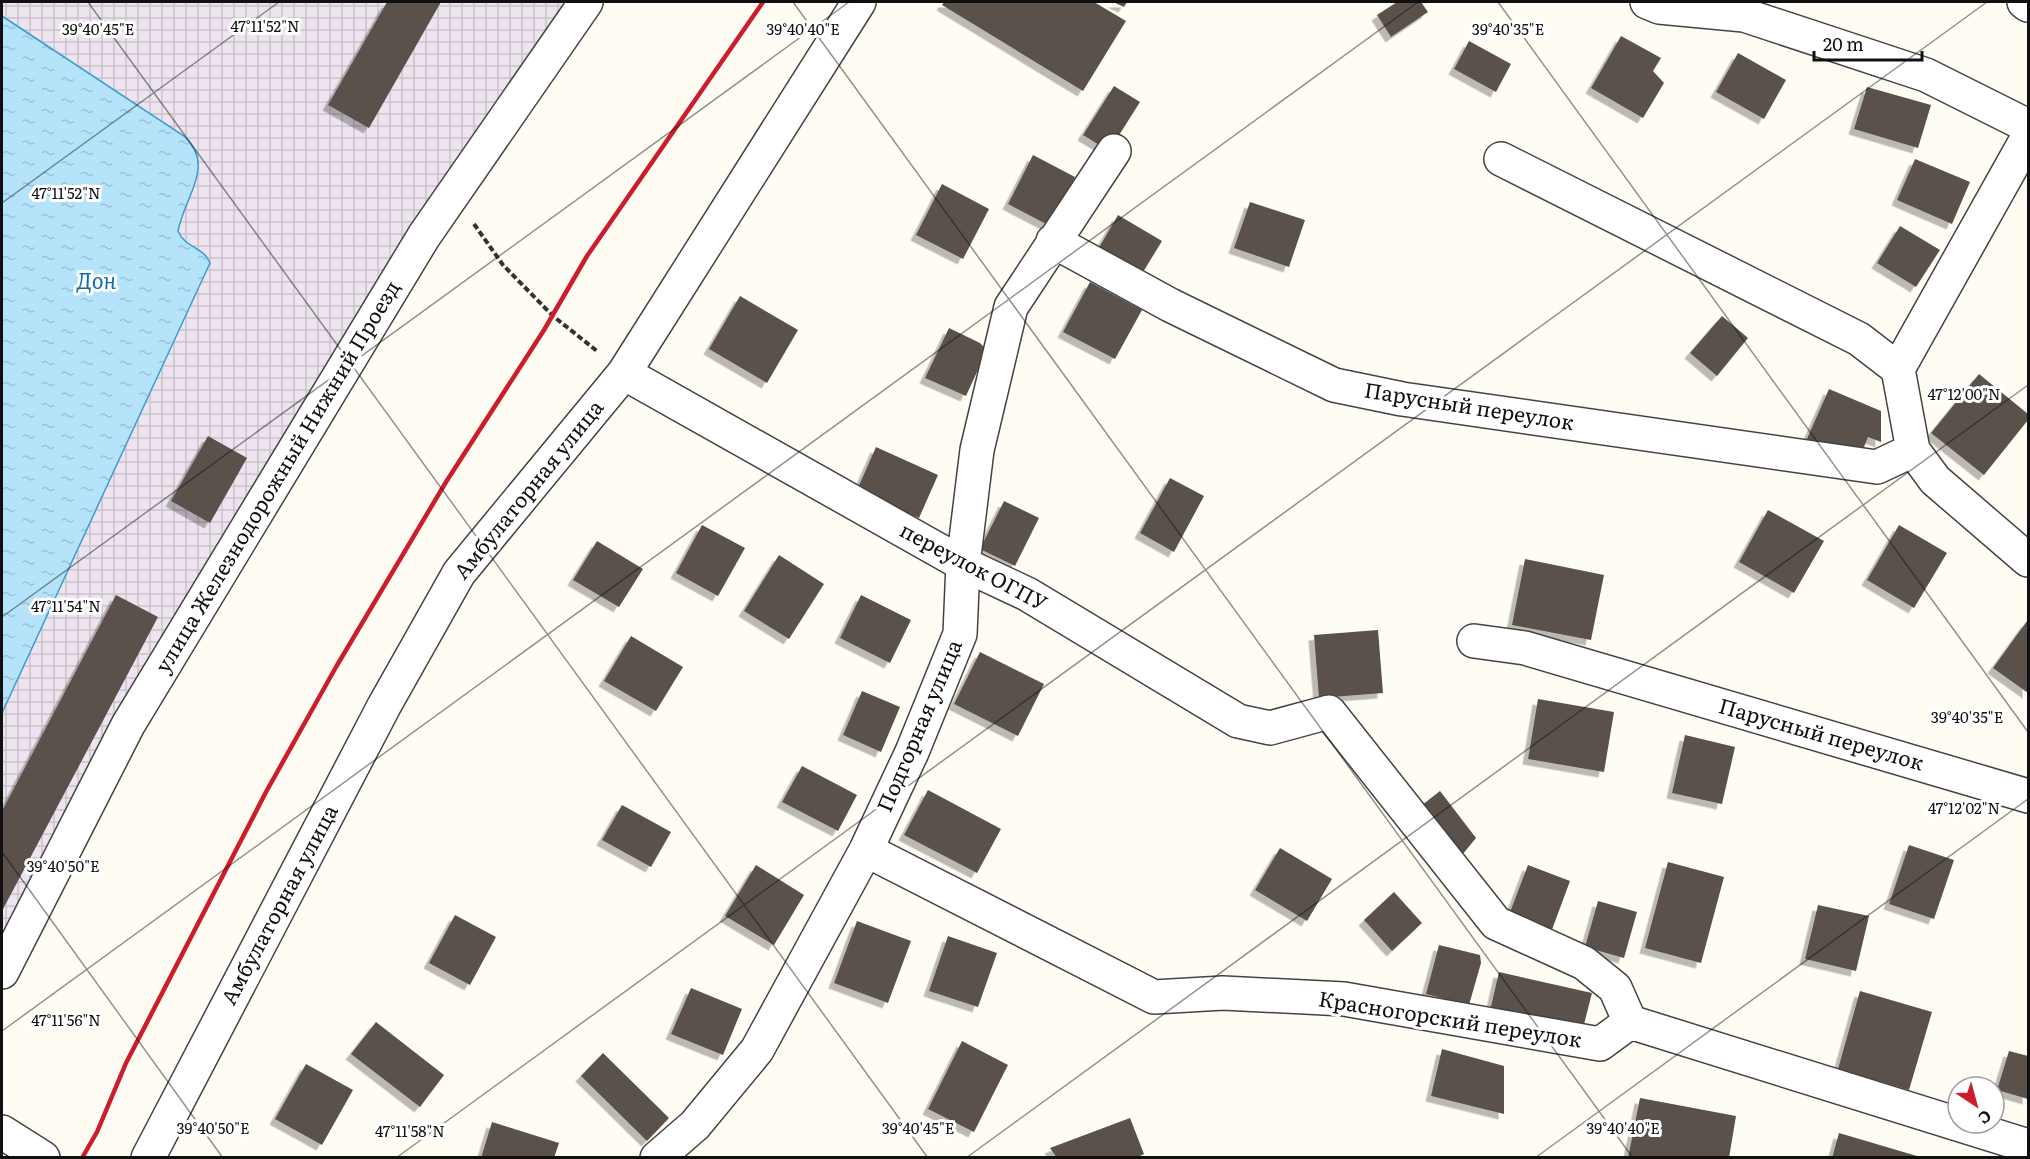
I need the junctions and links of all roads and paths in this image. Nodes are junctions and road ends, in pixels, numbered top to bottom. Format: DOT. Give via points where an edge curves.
graph roads {
  1 [pos="586,2"];
  2 [pos="859,2"];
  3 [pos="1647,2"];
  4 [pos="2024,2"];
  5 [pos="2028,5"];
  6 [pos="2028,126"];
  7 [pos="2028,137"];
  8 [pos="1114,151"];
  9 [pos="1501,159"];
  10 [pos="453,194"];
  11 [pos="1053,241"];
  12 [pos="1898,369"];
  13 [pos="624,372"];
  14 [pos="1913,450"];
  15 [pos="2028,560"];
  16 [pos="963,564"];
  17 [pos="1474,641"];
  18 [pos="2028,796"];
  19 [pos="866,850"];
  20 [pos="2,972"];
  21 [pos="1630,1022"];
  22 [pos="2,1132"];
  23 [pos="2028,1146"];
  24 [pos="43,1158"];
  25 [pos="148,1158"];
  26 [pos="657,1158"];
  1 -- 10 [label="street, улица Железнодорожный Нижний Проезд"];
  2 -- 13 [label="street, Амбулаторная улица"];
  3 -- 6 [label="street" via="1659,7 1744,15 1926,75"];
  4 -- 5 [label="street"];
  7 -- 12 [label="street"];
  8 -- 11 [label="street, Подгорная улица"];
  9 -- 12 [label="street" via="1859,339"];
  10 -- 13 [label="path" via="502,265 553,316"];
  10 -- 20 [label="street, улица Железнодорожный Нижний Проезд" via="128,725"];
  11 -- 14 [label="street, Парусный переулок" via="1170,305 1334,385 1402,399 1877,467"];
  11 -- 16 [label="street, Подгорная улица" via="1011,307 977,450"];
  12 -- 14 [label="street"];
  13 -- 16 [label="street, переулок ОГПУ"];
  13 -- 25 [label="street, Амбулаторная улица" via="459,573 379,717"];
  14 -- 15 [label="street" via="1935,480"];
  16 -- 19 [label="street, Подгорная улица" via="960,634 912,752"];
  16 -- 21 [label="street, переулок ОГПУ" via="1027,594 1238,721 1270,728 1329,712 1496,923 1584,963 1615,988"];
  17 -- 18 [label="street, Парусный переулок" via="1525,648"];
  19 -- 21 [label="street, Красногорский переулок" via="1154,997 1223,993 1344,999 1600,1044"];
  19 -- 26 [label="street, Подгорная улица" via="757,1050 695,1125"];
  21 -- 23 [label="street"];
  22 -- 24 [label="street"];
}
